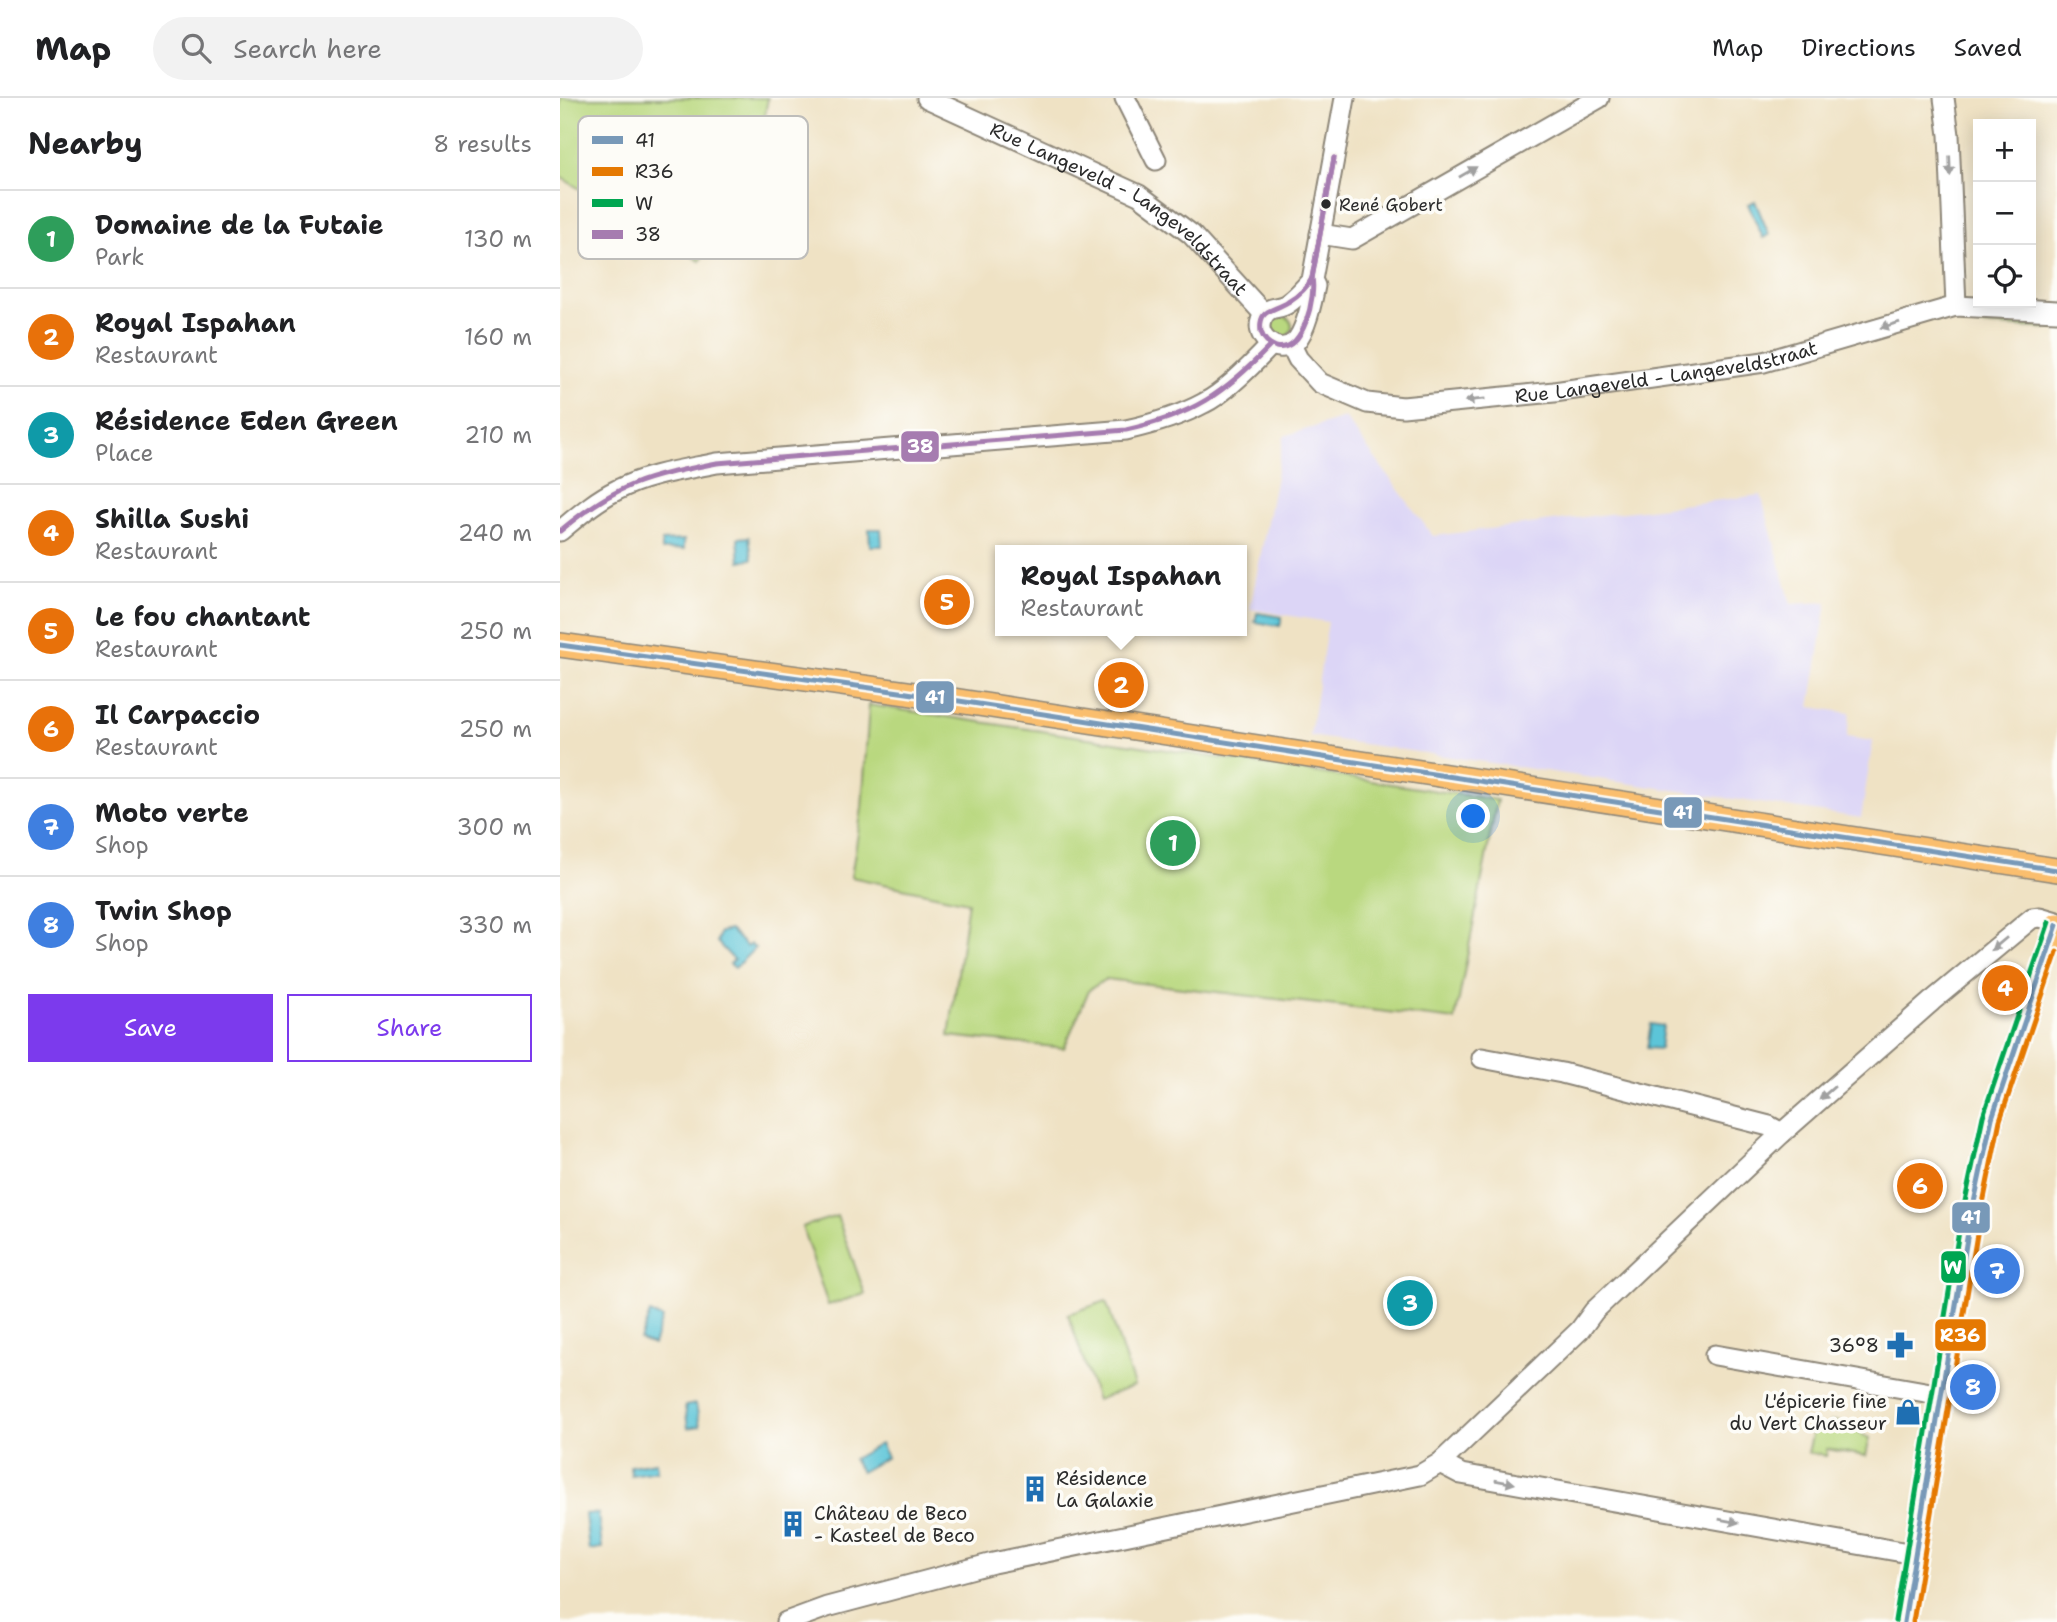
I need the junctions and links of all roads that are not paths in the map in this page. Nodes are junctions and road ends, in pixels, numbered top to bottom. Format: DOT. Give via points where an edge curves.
graph roads {
  1 [pos="927,98"];
  2 [pos="1125,98"];
  3 [pos="1345,98"];
  4 [pos="1599,98"];
  5 [pos="1944,98"];
  6 [pos="1156,160"];
  7 [pos="1320,234"];
  8 [pos="1312,280"];
  9 [pos="1283,306"];
  10 [pos="1956,306"];
  11 [pos="2057,311"];
  12 [pos="1264,314"];
  13 [pos="1296,337"];
  14 [pos="1270,345"];
  15 [pos="560,531"];
  16 [pos="560,645"];
  17 [pos="2057,870"];
  18 [pos="2057,924"];
  19 [pos="1482,1058"];
  20 [pos="1782,1133"];
  21 [pos="1715,1354"];
  22 [pos="1942,1395"];
  23 [pos="1440,1463"];
  24 [pos="1914,1554"];
  25 [pos="786,1622"];
  26 [pos="1904,1622"];
  1 -- 12 [label="street, Rue Langeveld - Langeveldstraat" via="1139,195 1191,234"];
  2 -- 6 [label="street"];
  3 -- 7 [label="street"];
  7 -- 4 [label="street, one-way" via="1352,239"];
  5 -- 10 [label="street, one-way"];
  7 -- 8 [label="street"];
  8 -- 9 [label="street"];
  8 -- 13 [label="street" via="1310,308"];
  9 -- 12 [label="street"];
  9 -- 13 [label="street" via="1299,317"];
  10 -- 11 [label="street, Rue Langeveld - Langeveldstraat"];
  10 -- 13 [label="street, Rue Langeveld - Langeveldstraat, one-way" via="1764,362 1554,392 1403,407 1367,403 1320,383 1298,359"];
  12 -- 14 [label="street" via="1261,334"];
  13 -- 14 [label="street" via="1284,347"];
  14 -- 15 [label="street" via="1207,402 1155,424 716,463 660,474 617,490"];
  16 -- 17 [label="main road" via="907,692"];
  18 -- 20 [label="street, one-way" via="2040,917 2019,927"];
  18 -- 22 [label="main road" via="1992,1118"];
  19 -- 20 [label="street" via="1562,1073"];
  20 -- 23 [label="street"];
  21 -- 22 [label="street"];
  22 -- 24 [label="main road"];
  23 -- 24 [label="street, one-way" via="1461,1474"];
  23 -- 25 [label="street" via="1420,1475 993,1563"];
  24 -- 26 [label="main road"];
}
